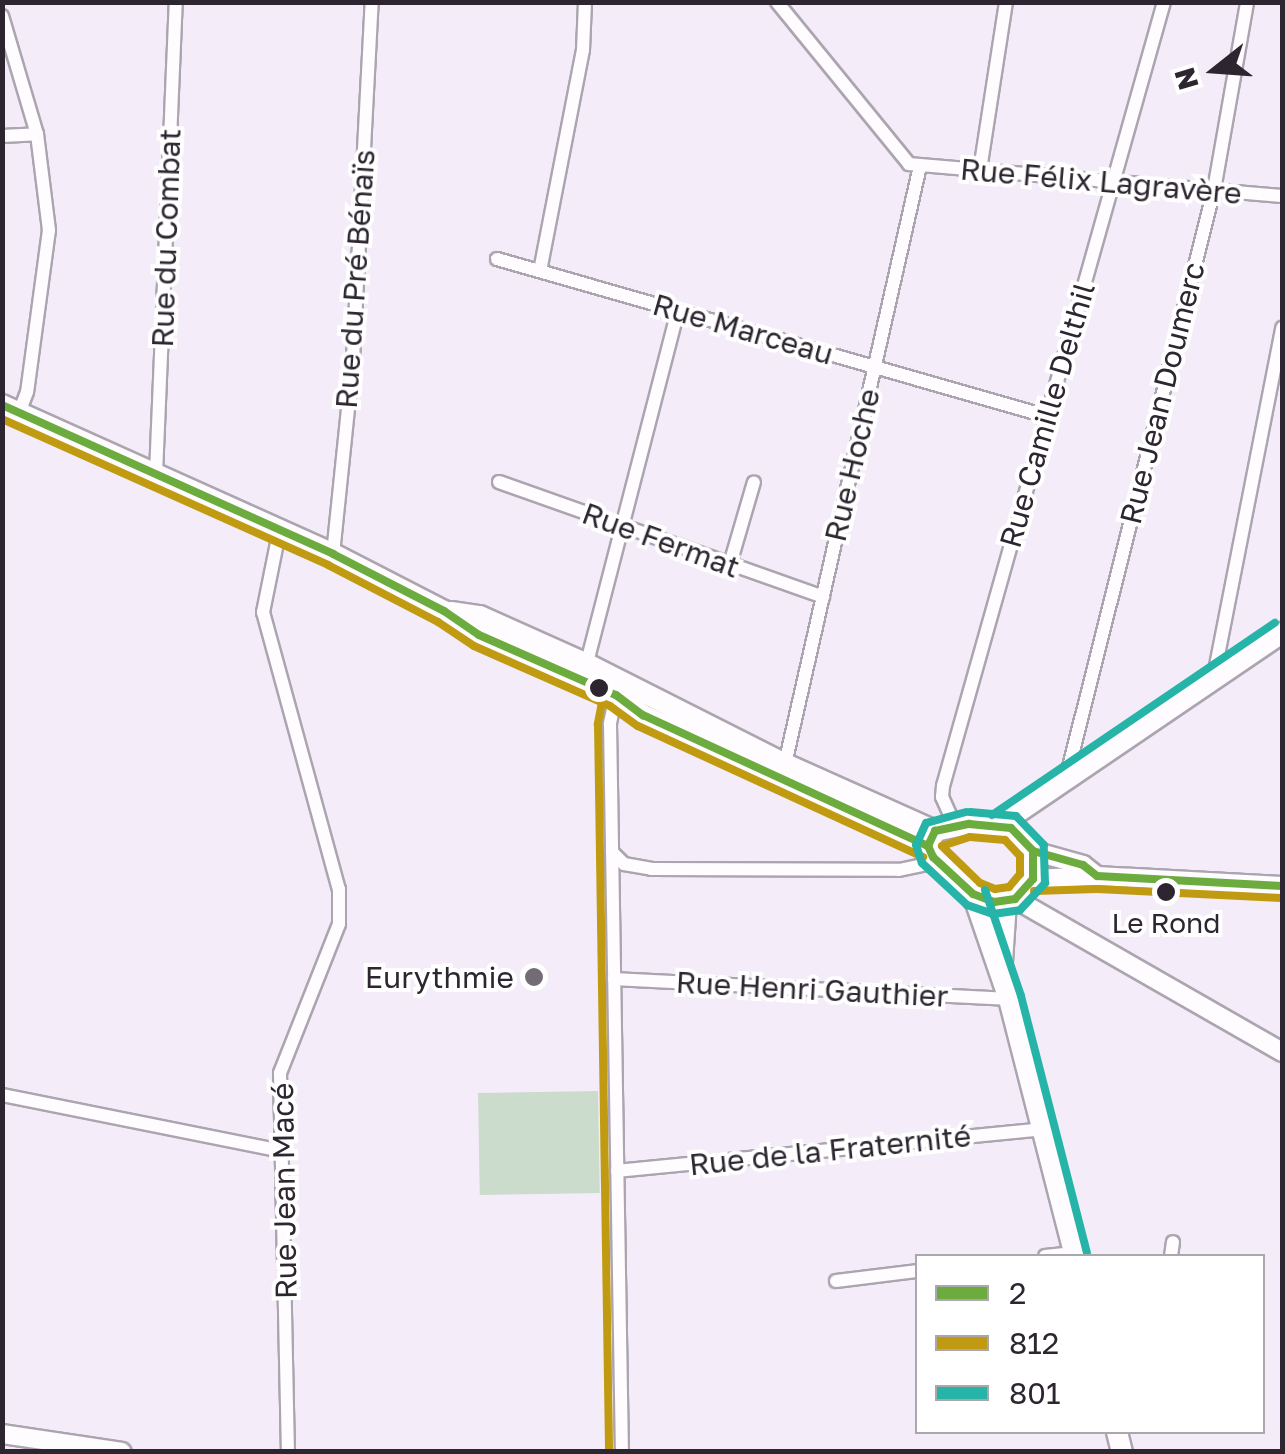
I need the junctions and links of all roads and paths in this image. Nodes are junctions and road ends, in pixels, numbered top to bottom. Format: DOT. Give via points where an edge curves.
graph roads {
  1 [pos="176,2"];
  2 [pos="372,2"];
  3 [pos="585,2"];
  4 [pos="777,2"];
  5 [pos="792,2"];
  6 [pos="1006,2"];
  7 [pos="1164,2"];
  8 [pos="1247,2"];
  9 [pos="2,16"];
  10 [pos="792,19"];
  11 [pos="37,134"];
  12 [pos="2,136"];
  13 [pos="920,166"];
  14 [pos="980,170"];
  15 [pos="1114,180"];
  16 [pos="1214,190"];
  17 [pos="1282,196"];
  18 [pos="496,259"];
  19 [pos="540,271"];
  20 [pos="678,310"];
  21 [pos="1282,328"];
  22 [pos="874,366"];
  23 [pos="11,409"];
  24 [pos="1046,416"];
  25 [pos="156,474"];
  26 [pos="499,482"];
  27 [pos="754,482"];
  28 [pos="624,527"];
  29 [pos="278,533"];
  30 [pos="333,554"];
  31 [pos="730,564"];
  32 [pos="823,597"];
  33 [pos="1282,633"];
  34 [pos="583,672"];
  35 [pos="1214,680"];
  36 [pos="616,695"];
  37 [pos="785,764"];
  38 [pos="1066,782"];
  39 [pos="999,825"];
  40 [pos="939,841"];
  41 [pos="1033,850"];
  42 [pos="612,852"];
  43 [pos="651,869"];
  44 [pos="1097,876"];
  45 [pos="1033,879"];
  46 [pos="1282,886"];
  47 [pos="612,890"];
  48 [pos="973,894"];
  49 [pos="1010,900"];
  50 [pos="1002,974"];
  51 [pos="614,979"];
  52 [pos="1009,999"];
  53 [pos="1282,1052"];
  54 [pos="2,1095"];
  55 [pos="1044,1128"];
  56 [pos="282,1151"];
  57 [pos="617,1171"];
  58 [pos="1074,1254"];
  59 [pos="915,1271"];
  60 [pos="836,1281"];
  61 [pos="2,1434"];
  62 [pos="90,1449"];
  63 [pos="122,1452"];
  64 [pos="288,1452"];
  65 [pos="622,1452"];
  1 -- 25 [label="street, Rue du Combat"];
  2 -- 30 [label="street, Rue du Pré Bénaïs" via="353,358"];
  3 -- 19 [label="street" via="584,50"];
  4 -- 10 [label="street"];
  5 -- 10 [label="street"];
  6 -- 14 [label="street"];
  7 -- 15 [label="street, Rue Camille Delthil"];
  8 -- 16 [label="street, Rue Jean Doumerc"];
  9 -- 11 [label="street"];
  10 -- 13 [label="street" via="910,164"];
  11 -- 12 [label="street"];
  11 -- 23 [label="street" via="50,230 26,392"];
  13 -- 14 [label="street, Rue Félix Lagravère"];
  13 -- 22 [label="street, Rue Hoche"];
  14 -- 15 [label="street, Rue Félix Lagravère"];
  15 -- 16 [label="street, Rue Félix Lagravère"];
  15 -- 24 [label="street, Rue Camille Delthil"];
  16 -- 17 [label="street, Rue Félix Lagravère"];
  16 -- 38 [label="street, Rue Jean Doumerc"];
  18 -- 19 [label="street, Rue Marceau"];
  19 -- 20 [label="street, Rue Marceau"];
  20 -- 22 [label="street, Rue Marceau"];
  20 -- 28 [label="street"];
  21 -- 35 [label="street"];
  22 -- 24 [label="street, Rue Marceau"];
  22 -- 32 [label="street, Rue Hoche"];
  23 -- 25 [label="main road"];
  24 -- 40 [label="street, Rue Camille Delthil" via="942,786"];
  25 -- 29 [label="main road"];
  26 -- 28 [label="street, Rue Fermat"];
  27 -- 31 [label="street"];
  28 -- 31 [label="street, Rue Fermat"];
  28 -- 34 [label="street"];
  29 -- 30 [label="main road"];
  29 -- 56 [label="street, Rue Jean Macé" via="263,612 339,889 339,924 280,1074"];
  30 -- 34 [label="main road" via="444,611 480,616 510,639"];
  31 -- 32 [label="street, Rue Fermat"];
  32 -- 37 [label="street, Rue Hoche"];
  33 -- 35 [label="main road"];
  34 -- 36 [label="main road"];
  34 -- 37 [label="main road"];
  35 -- 38 [label="main road"];
  36 -- 40 [label="main road" via="644,715"];
  36 -- 42 [label="street" via="610,724"];
  37 -- 40 [label="main road"];
  38 -- 39 [label="main road"];
  39 -- 40 [label="main road"];
  39 -- 41 [label="main road" via="1021,834"];
  40 -- 43 [label="street" via="892,870"];
  40 -- 48 [label="main road"];
  41 -- 44 [label="street" via="1084,864"];
  41 -- 45 [label="main road"];
  42 -- 43 [label="street" via="624,864"];
  42 -- 47 [label="street"];
  43 -- 47 [label="street"];
  44 -- 45 [label="street"];
  44 -- 46 [label="street"];
  45 -- 49 [label="main road"];
  47 -- 51 [label="street"];
  48 -- 49 [label="main road"];
  48 -- 50 [label="main road"];
  49 -- 50 [label="main road"];
  49 -- 53 [label="street"];
  50 -- 52 [label="main road"];
  51 -- 52 [label="street, Rue Henri Gauthier"];
  51 -- 57 [label="street"];
  52 -- 55 [label="main road"];
  54 -- 56 [label="street"];
  55 -- 57 [label="street, Rue de la Fraternité"];
  55 -- 58 [label="main road"];
  56 -- 64 [label="street, Rue Jean Macé"];
  57 -- 65 [label="street"];
  59 -- 60 [label="street"];
  61 -- 62 [label="street"];
  62 -- 63 [label="street"];
}
